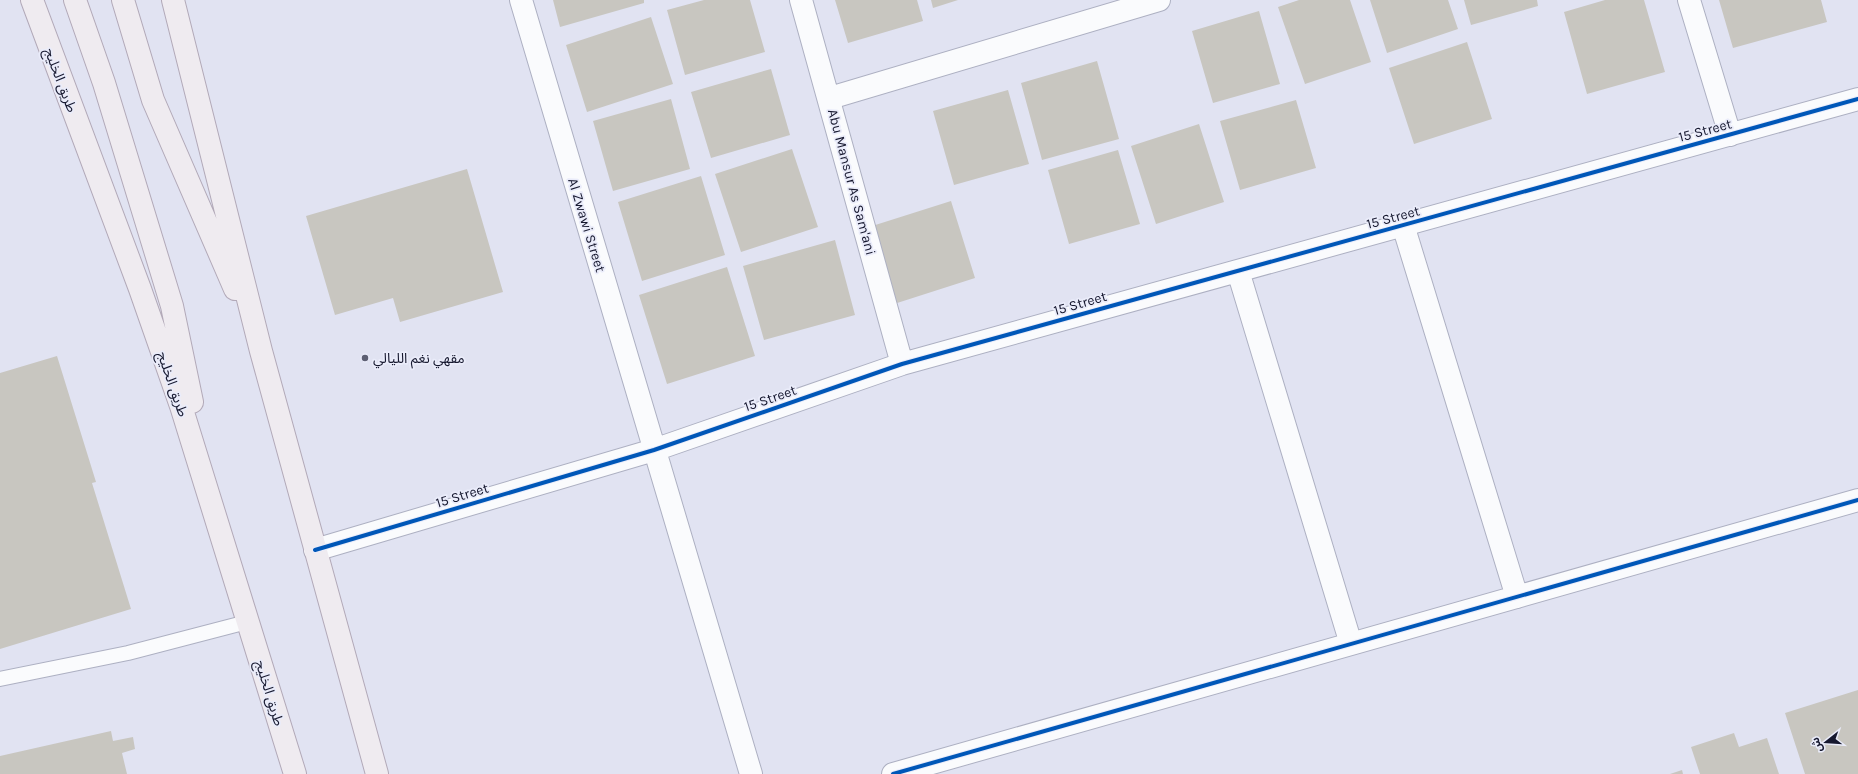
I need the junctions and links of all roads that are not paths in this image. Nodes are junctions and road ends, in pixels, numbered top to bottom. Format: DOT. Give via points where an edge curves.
graph roads {
  1 [pos="32,0"];
  2 [pos="75,0"];
  3 [pos="123,0"];
  4 [pos="173,0"];
  5 [pos="521,0"];
  6 [pos="801,0"];
  7 [pos="1159,0"];
  8 [pos="1689,0"];
  9 [pos="830,98"];
  10 [pos="1858,99"];
  11 [pos="1730,135"];
  12 [pos="1402,225"];
  13 [pos="1238,271"];
  14 [pos="261,351"];
  15 [pos="902,364"];
  16 [pos="654,450"];
  17 [pos="1858,500"];
  18 [pos="217,524"];
  19 [pos="316,550"];
  20 [pos="1518,597"];
  21 [pos="248,622"];
  22 [pos="1351,644"];
  23 [pos="0,679"];
  24 [pos="295,774"];
  25 [pos="377,774"];
  26 [pos="751,774"];
  27 [pos="893,774"];
  1 -- 18 [label="main road, طريق الخليج" via="140,289 181,406"];
  2 -- 18 [label="main road" via="104,83 172,306"];
  3 -- 14 [label="main road" via="153,100"];
  4 -- 14 [label="main road"];
  5 -- 16 [label="street, Al Zwawi Street"];
  6 -- 9 [label="street, Abu Mansur As Sam'ani"];
  7 -- 9 [label="street"];
  8 -- 11 [label="street"];
  9 -- 15 [label="street, Abu Mansur As Sam'ani"];
  10 -- 11 [label="street, 15 Street"];
  11 -- 12 [label="street, 15 Street"];
  12 -- 13 [label="street, 15 Street"];
  12 -- 20 [label="street"];
  13 -- 15 [label="street, 15 Street"];
  13 -- 22 [label="street"];
  14 -- 19 [label="main road"];
  15 -- 16 [label="street, 15 Street"];
  16 -- 19 [label="street, 15 Street"];
  16 -- 26 [label="street, Al Zwawi Street"];
  17 -- 20 [label="street"];
  18 -- 21 [label="main road, طريق الخليج"];
  19 -- 25 [label="main road"];
  20 -- 22 [label="street"];
  21 -- 23 [label="lane" via="128,653"];
  21 -- 24 [label="main road, طريق الخليج"];
  22 -- 27 [label="street"];
}
